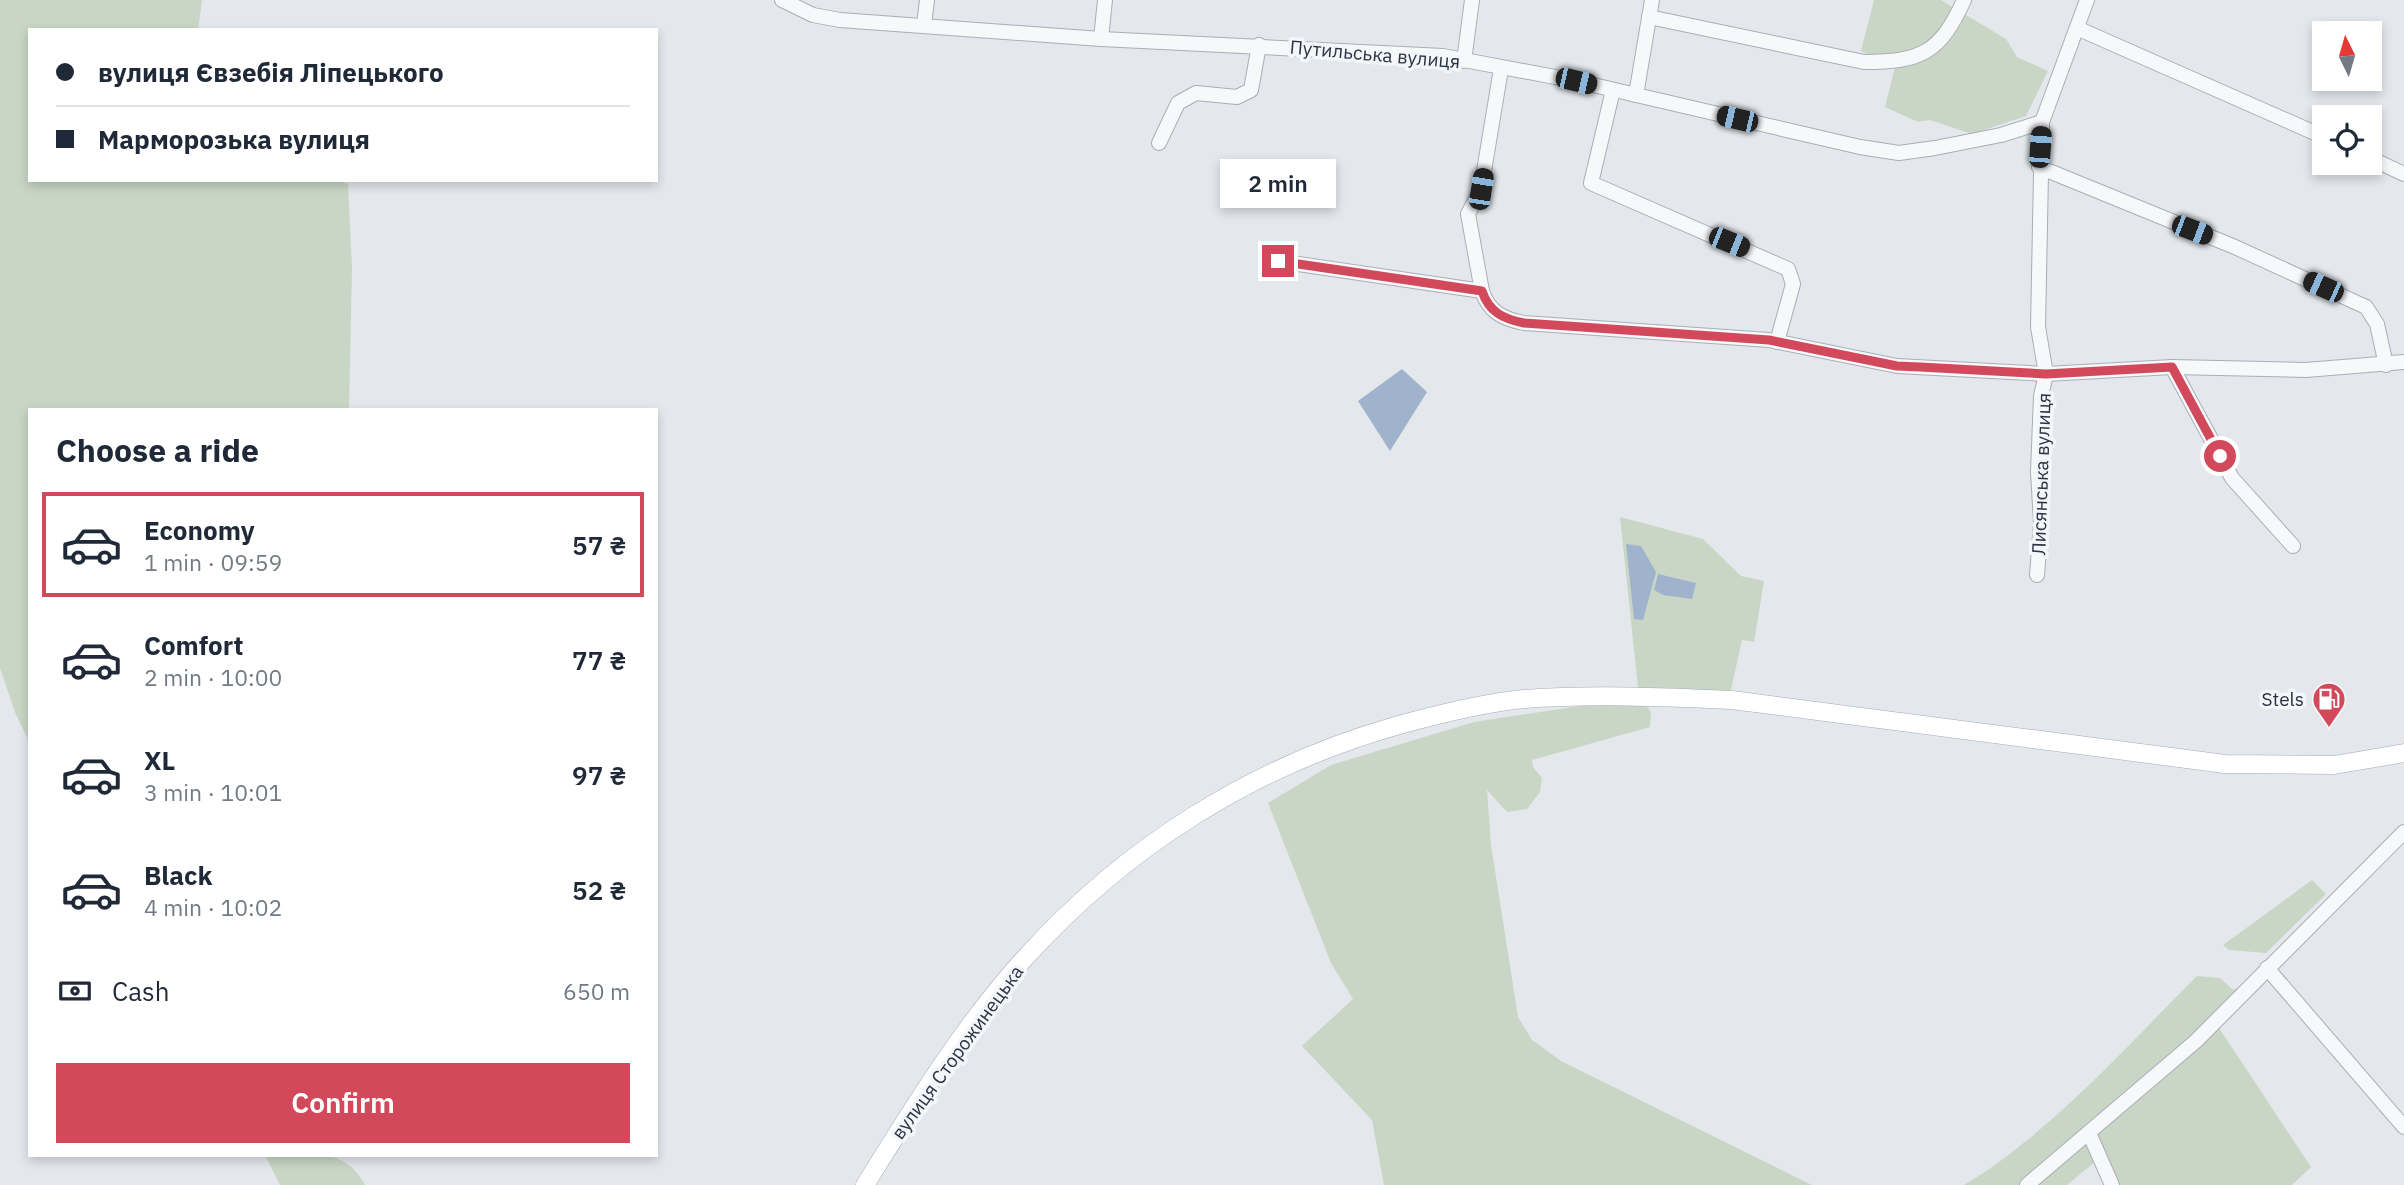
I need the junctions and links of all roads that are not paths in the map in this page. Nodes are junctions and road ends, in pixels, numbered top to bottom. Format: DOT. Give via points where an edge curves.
graph roads {
  1 [pos="782,0"];
  2 [pos="927,0"];
  3 [pos="1105,0"];
  4 [pos="1472,0"];
  5 [pos="1652,0"];
  6 [pos="1964,0"];
  7 [pos="2087,0"];
  8 [pos="1649,17"];
  9 [pos="924,25"];
  10 [pos="2079,29"];
  11 [pos="1101,39"];
  12 [pos="1259,45"];
  13 [pos="1464,61"];
  14 [pos="1501,69"];
  15 [pos="1613,90"];
  16 [pos="1636,95"];
  17 [pos="2042,122"];
  18 [pos="2312,132"];
  19 [pos="1159,143"];
  20 [pos="2382,164"];
  21 [pos="2039,167"];
  22 [pos="2404,174"];
  23 [pos="1278,261"];
  24 [pos="1482,291"];
  25 [pos="1777,342"];
  26 [pos="2404,362"];
  27 [pos="2386,365"];
  28 [pos="2172,367"];
  29 [pos="2046,374"];
  30 [pos="2293,546"];
  31 [pos="2037,575"];
  32 [pos="2404,753"];
  33 [pos="2404,832"];
  34 [pos="2267,968"];
  35 [pos="2404,1127"];
  36 [pos="2090,1133"];
  37 [pos="864,1185"];
  38 [pos="2027,1185"];
  39 [pos="2112,1185"];
  1 -- 9 [label="street, Путильська вулиця" via="830,19"];
  2 -- 9 [label="street"];
  3 -- 11 [label="street"];
  4 -- 13 [label="street"];
  5 -- 8 [label="street"];
  6 -- 8 [label="street" via="1951,30 1936,47 1900,62 1864,62"];
  7 -- 10 [label="street"];
  8 -- 16 [label="street"];
  9 -- 11 [label="street, Путильська вулиця"];
  10 -- 17 [label="street"];
  10 -- 18 [label="street"];
  11 -- 12 [label="street, Путильська вулиця"];
  12 -- 13 [label="street, Путильська вулиця"];
  12 -- 19 [label="street" via="1251,90 1237,97 1196,93 1178,103"];
  13 -- 14 [label="street, Путильська вулиця"];
  14 -- 15 [label="street, Путильська вулиця"];
  14 -- 24 [label="street" via="1481,189 1468,214"];
  15 -- 16 [label="street, Путильська вулиця"];
  15 -- 25 [label="street" via="1591,183 1788,269 1793,284"];
  16 -- 17 [label="street, Путильська вулиця" via="1899,153 1973,141"];
  17 -- 21 [label="street"];
  20 -- 22 [label="street"];
  21 -- 27 [label="street" via="2235,247 2366,307 2378,324"];
  21 -- 29 [label="street" via="2038,327"];
  23 -- 24 [label="street"];
  24 -- 25 [label="street" via="1503,319 1524,323"];
  25 -- 29 [label="street" via="1897,366"];
  26 -- 27 [label="street"];
  27 -- 28 [label="street" via="2306,370"];
  28 -- 29 [label="street"];
  28 -- 30 [label="street" via="2232,478"];
  29 -- 31 [label="street, Лисянська вулиця" via="2041,396"];
  32 -- 37 [label="main road, вулиця Сторожинецька" via="2334,765 2225,764 1732,700 1613,695 1522,699 1434,715 1352,738 1213,801 1152,841 1088,897 1024,958"];
  33 -- 34 [label="street"];
  34 -- 35 [label="street"];
  34 -- 36 [label="street" via="2196,1041"];
  36 -- 38 [label="street"];
  36 -- 39 [label="street"];
}
